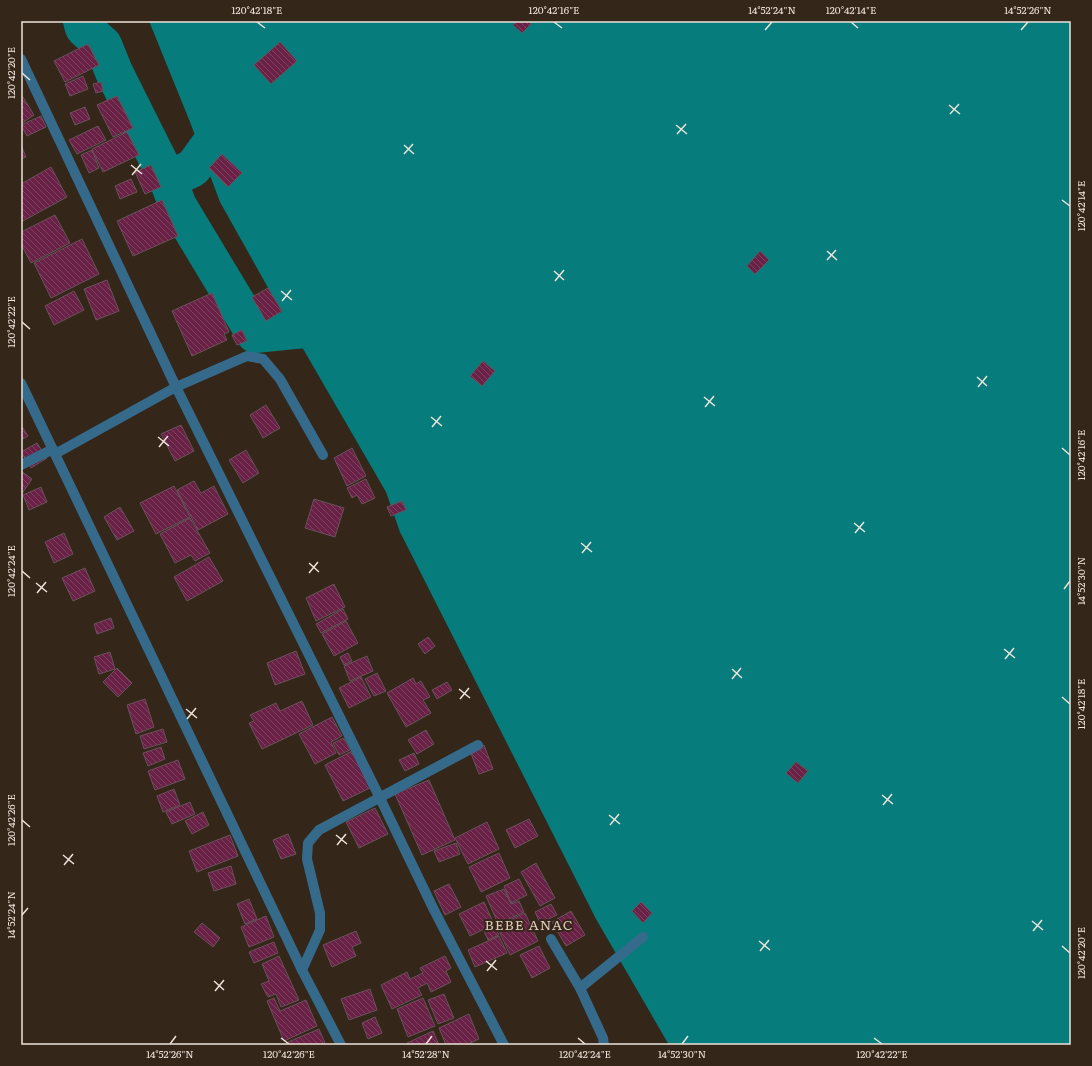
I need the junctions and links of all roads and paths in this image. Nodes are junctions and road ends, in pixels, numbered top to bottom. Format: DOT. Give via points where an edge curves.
graph roads {
  1 [pos="21,59"];
  2 [pos="21,383"];
  3 [pos="176,387"];
  4 [pos="54,452"];
  5 [pos="323,455"];
  6 [pos="21,465"];
  7 [pos="478,745"];
  8 [pos="379,796"];
  9 [pos="643,937"];
  10 [pos="551,939"];
  11 [pos="302,970"];
  12 [pos="580,988"];
  13 [pos="341,1045"];
  14 [pos="504,1045"];
  15 [pos="604,1045"];
  1 -- 3 [label="street"];
  2 -- 4 [label="street"];
  3 -- 4 [label="street"];
  3 -- 5 [label="street" via="247,356 263,359 280,379"];
  3 -- 8 [label="street"];
  4 -- 6 [label="street"];
  4 -- 11 [label="street"];
  7 -- 8 [label="street"];
  8 -- 11 [label="street" via="318,830 308,843 307,859 320,914 320,930"];
  8 -- 14 [label="street"];
  9 -- 12 [label="street"];
  10 -- 12 [label="street"];
  11 -- 13 [label="street"];
  12 -- 15 [label="street"];
}
